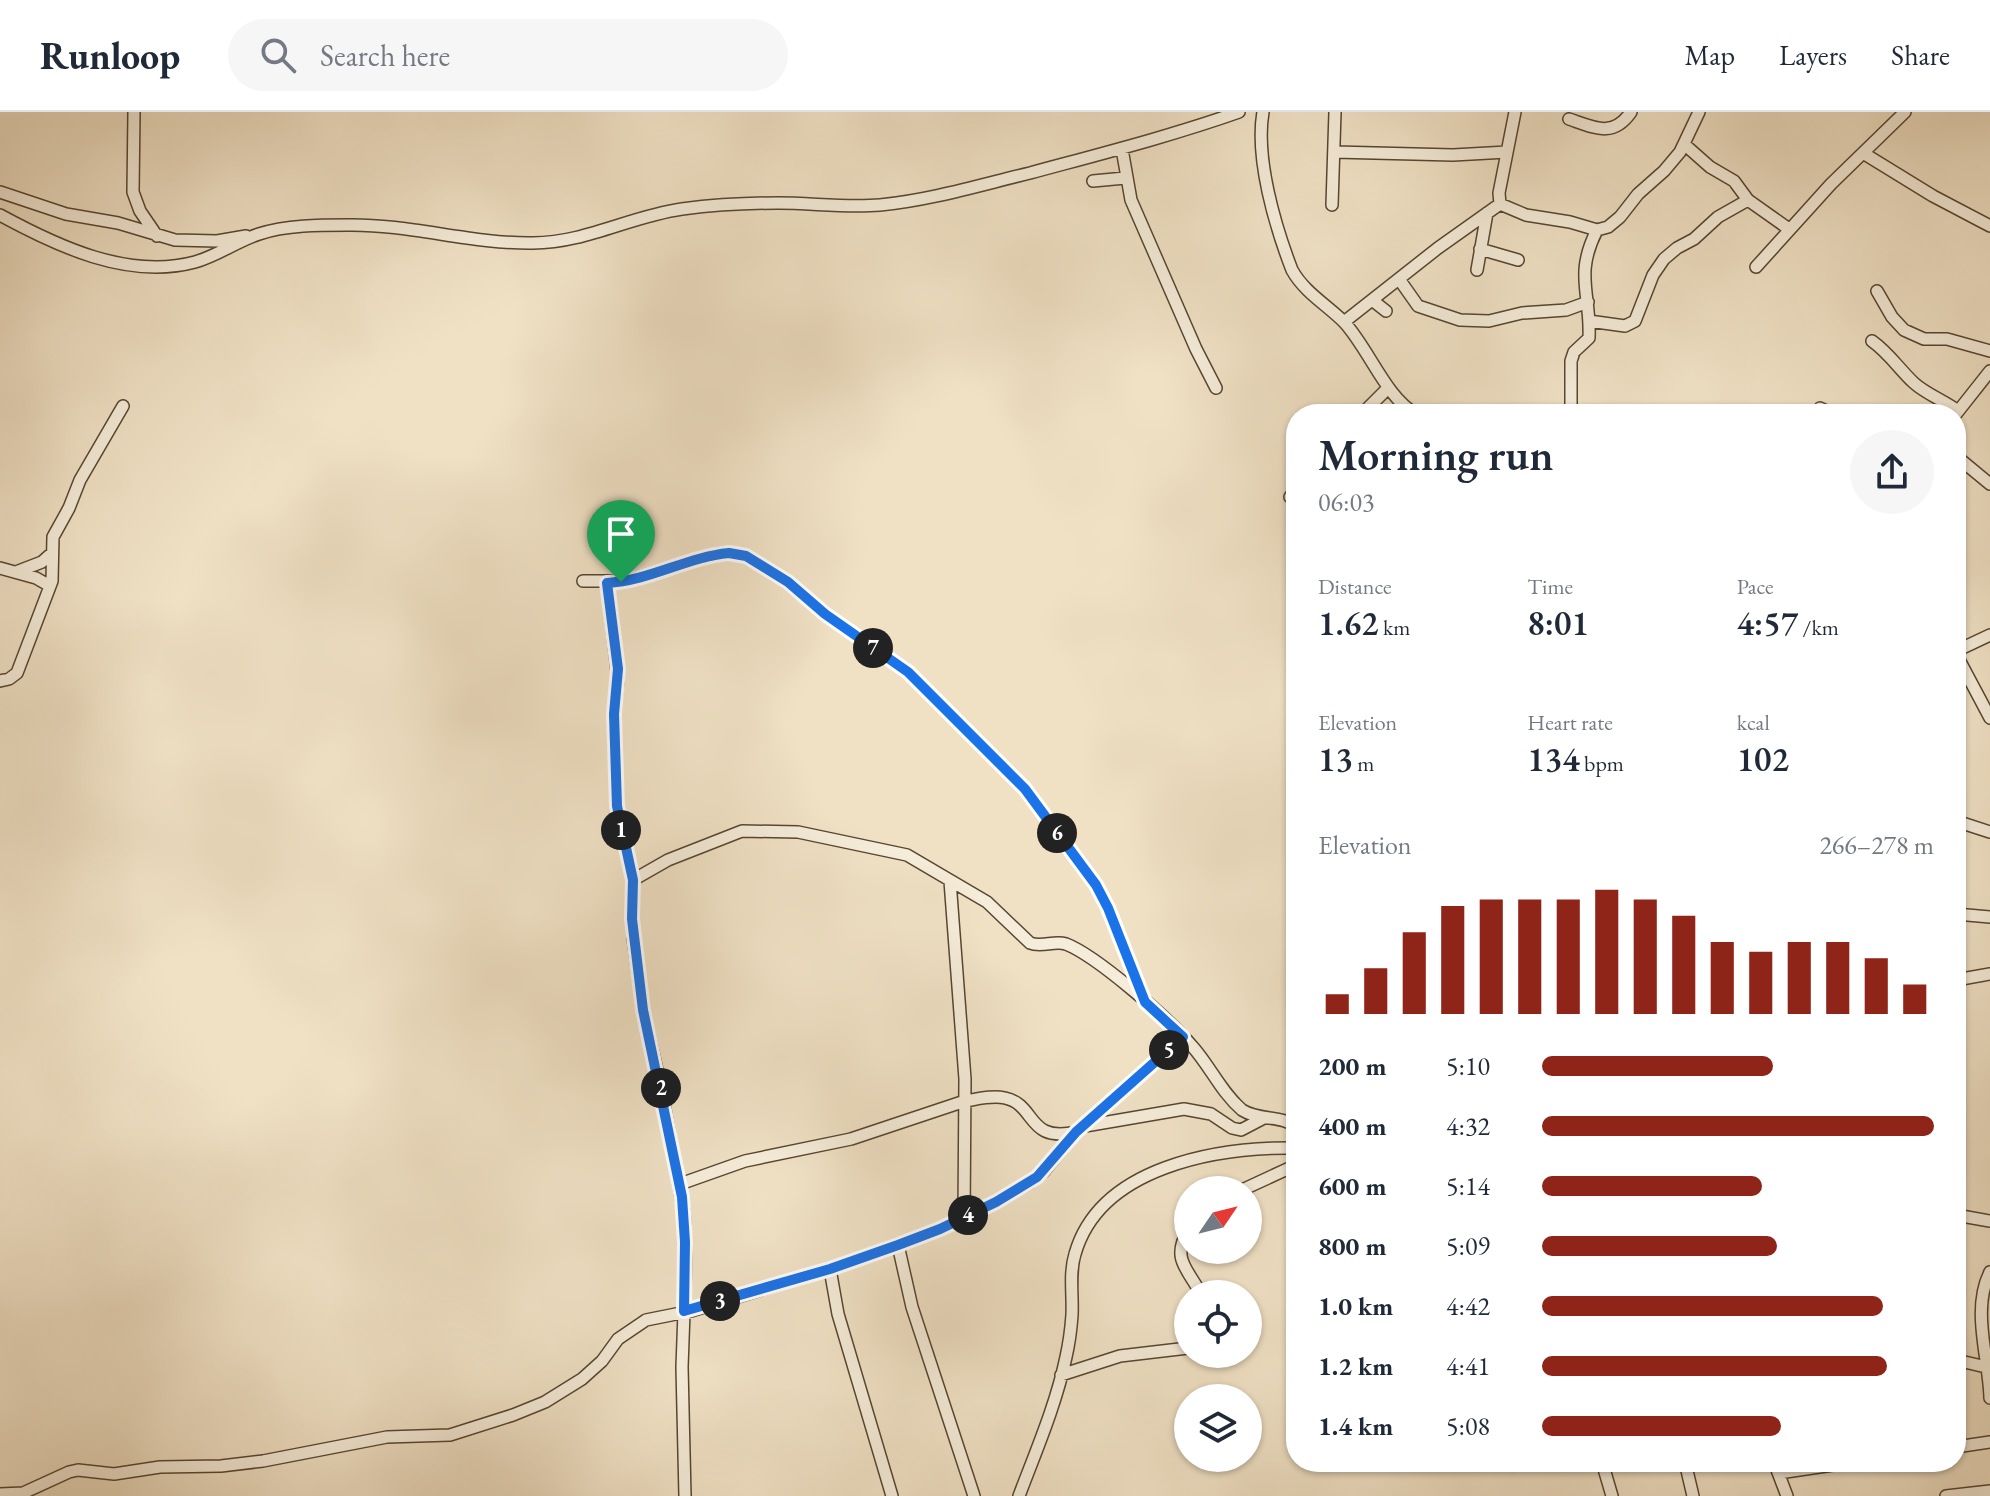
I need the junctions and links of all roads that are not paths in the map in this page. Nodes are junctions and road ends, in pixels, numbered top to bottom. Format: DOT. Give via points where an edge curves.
graph roads {
  1 [pos="134,112"];
  2 [pos="1239,112"];
  3 [pos="1263,112"];
  4 [pos="1335,112"];
  5 [pos="1515,112"];
  6 [pos="1631,112"];
  7 [pos="1699,112"];
  8 [pos="1905,112"];
  9 [pos="1569,119"];
  10 [pos="1684,144"];
  11 [pos="1122,149"];
  12 [pos="1335,152"];
  13 [pos="1507,152"];
  14 [pos="1863,153"];
  15 [pos="1125,178"];
  16 [pos="1093,181"];
  17 [pos="0,192"];
  18 [pos="1748,200"];
  19 [pos="1500,204"];
  20 [pos="1332,205"];
  21 [pos="1487,212"];
  22 [pos="0,215"];
  23 [pos="1990,226"];
  24 [pos="1789,229"];
  25 [pos="1597,230"];
  26 [pos="259,234"];
  27 [pos="157,236"];
  28 [pos="1480,249"];
  29 [pos="1518,260"];
  30 [pos="1756,267"];
  31 [pos="1477,270"];
  32 [pos="1399,279"];
  33 [pos="1877,291"];
  34 [pos="1372,300"];
  35 [pos="1588,302"];
  36 [pos="1386,311"];
  37 [pos="1589,321"];
  38 [pos="1344,322"];
  39 [pos="1872,341"];
  40 [pos="1990,351"];
  41 [pos="1990,371"];
  42 [pos="1216,388"];
  43 [pos="1388,388"];
  44 [pos="1372,404"];
  45 [pos="1402,404"];
  46 [pos="1571,404"];
  47 [pos="1946,404"];
  48 [pos="1964,404"];
  49 [pos="123,406"];
  50 [pos="1966,464"];
  51 [pos="1990,484"];
  52 [pos="52,553"];
  53 [pos="0,568"];
  54 [pos="15,572"];
  55 [pos="583,581"];
  56 [pos="607,583"];
  57 [pos="50,586"];
  58 [pos="1990,635"];
  59 [pos="1966,647"];
  60 [pos="1966,671"];
  61 [pos="0,681"];
  62 [pos="1990,718"];
  63 [pos="1966,824"];
  64 [pos="1990,832"];
  65 [pos="633,880"];
  66 [pos="950,881"];
  67 [pos="1966,915"];
  68 [pos="1990,917"];
  69 [pos="1990,974"];
  70 [pos="1966,978"];
  71 [pos="1145,1002"];
  72 [pos="1183,1037"];
  73 [pos="965,1101"];
  74 [pos="1262,1119"];
  75 [pos="1286,1121"];
  76 [pos="1080,1129"];
  77 [pos="1286,1148"];
  78 [pos="1286,1170"];
  79 [pos="1262,1181"];
  80 [pos="680,1184"];
  81 [pos="964,1217"];
  82 [pos="1966,1217"];
  83 [pos="1990,1221"];
  84 [pos="898,1245"];
  85 [pos="830,1269"];
  86 [pos="1990,1272"];
  87 [pos="684,1311"];
  88 [pos="1174,1350"];
  89 [pos="1966,1362"];
  90 [pos="1990,1368"];
  91 [pos="1061,1375"];
  92 [pos="1990,1398"];
  93 [pos="1990,1442"];
  94 [pos="1966,1446"];
  95 [pos="1605,1472"];
  96 [pos="1687,1472"];
  97 [pos="1778,1472"];
  98 [pos="1990,1491"];
  99 [pos="0,1494"];
  100 [pos="685,1496"];
  101 [pos="892,1496"];
  102 [pos="974,1496"];
  103 [pos="1019,1496"];
  104 [pos="1612,1496"];
  105 [pos="1693,1496"];
  106 [pos="1787,1496"];
  107 [pos="1946,1496"];
  1 -- 27 [label="street" via="133,192"];
  2 -- 11 [label="street"];
  3 -- 38 [label="street" via="1266,176 1292,270"];
  4 -- 12 [label="street"];
  5 -- 13 [label="street"];
  6 -- 9 [label="street" via="1612,129"];
  7 -- 10 [label="street"];
  8 -- 14 [label="street"];
  10 -- 18 [label="street" via="1734,181"];
  10 -- 25 [label="street" via="1620,217"];
  11 -- 15 [label="street"];
  11 -- 26 [label="street" via="943,195 861,206 778,203 682,209 545,243 490,242 350,225"];
  12 -- 13 [label="street"];
  12 -- 20 [label="street"];
  13 -- 19 [label="street"];
  14 -- 23 [label="street"];
  14 -- 24 [label="street"];
  15 -- 16 [label="street"];
  15 -- 42 [label="street"];
  17 -- 27 [label="street"];
  18 -- 24 [label="street"];
  18 -- 37 [label="street" via="1664,259 1633,323"];
  19 -- 21 [label="street"];
  19 -- 25 [label="street"];
  21 -- 28 [label="street"];
  21 -- 32 [label="street"];
  22 -- 26 [label="street" via="82,253 156,267 194,262"];
  24 -- 30 [label="street"];
  25 -- 35 [label="street" via="1583,270"];
  26 -- 27 [label="street" via="202,242"];
  28 -- 29 [label="street"];
  28 -- 31 [label="street"];
  32 -- 34 [label="street"];
  32 -- 35 [label="street" via="1418,306 1460,320 1489,321"];
  33 -- 40 [label="street" via="1904,330"];
  34 -- 36 [label="street"];
  34 -- 38 [label="street"];
  35 -- 37 [label="street"];
  37 -- 46 [label="street" via="1589,338 1571,361"];
  38 -- 43 [label="street"];
  39 -- 47 [label="street" via="1918,387"];
  41 -- 48 [label="street"];
  43 -- 44 [label="street"];
  43 -- 45 [label="street"];
  49 -- 52 [label="street" via="80,480 53,537"];
  50 -- 51 [label="street"];
  52 -- 54 [label="street"];
  52 -- 57 [label="street"];
  53 -- 54 [label="street"];
  54 -- 57 [label="street"];
  55 -- 56 [label="street"];
  56 -- 65 [label="street" via="618,669 617,806"];
  56 -- 71 [label="street" via="739,553 788,582 908,672 1025,789 1096,885"];
  57 -- 61 [label="street" via="17,673"];
  58 -- 59 [label="street"];
  60 -- 62 [label="street"];
  63 -- 64 [label="street"];
  65 -- 66 [label="street" via="742,831 769,830 897,852"];
  65 -- 80 [label="street" via="643,1010"];
  66 -- 71 [label="street" via="987,902 1030,943 1068,945"];
  66 -- 73 [label="street"];
  67 -- 68 [label="street"];
  69 -- 70 [label="street"];
  71 -- 72 [label="street"];
  72 -- 74 [label="street" via="1236,1106"];
  72 -- 76 [label="street"];
  73 -- 76 [label="street" via="1005,1098 1046,1133"];
  73 -- 80 [label="street" via="851,1139 749,1160"];
  73 -- 81 [label="street"];
  74 -- 75 [label="street"];
  74 -- 76 [label="street" via="1237,1130 1211,1114 1184,1109"];
  76 -- 81 [label="street" via="1029,1183"];
  77 -- 91 [label="street" via="1236,1150 1174,1165 1111,1199 1087,1228 1075,1254"];
  78 -- 79 [label="street"];
  80 -- 87 [label="street"];
  81 -- 84 [label="street"];
  82 -- 83 [label="street"];
  84 -- 85 [label="street"];
  84 -- 102 [label="street" via="912,1307"];
  85 -- 87 [label="street"];
  85 -- 101 [label="street" via="838,1314"];
  86 -- 90 [label="street" via="1983,1306"];
  87 -- 99 [label="street" via="634,1326 582,1379 545,1402 450,1435 387,1437 221,1466 114,1474 78,1470 23,1493"];
  87 -- 100 [label="street"];
  88 -- 91 [label="street" via="1120,1356"];
  89 -- 90 [label="street"];
  90 -- 92 [label="street"];
  91 -- 103 [label="street"];
  93 -- 94 [label="street"];
  95 -- 104 [label="street"];
  96 -- 105 [label="street"];
  97 -- 106 [label="street"];
  98 -- 107 [label="street"];
}
